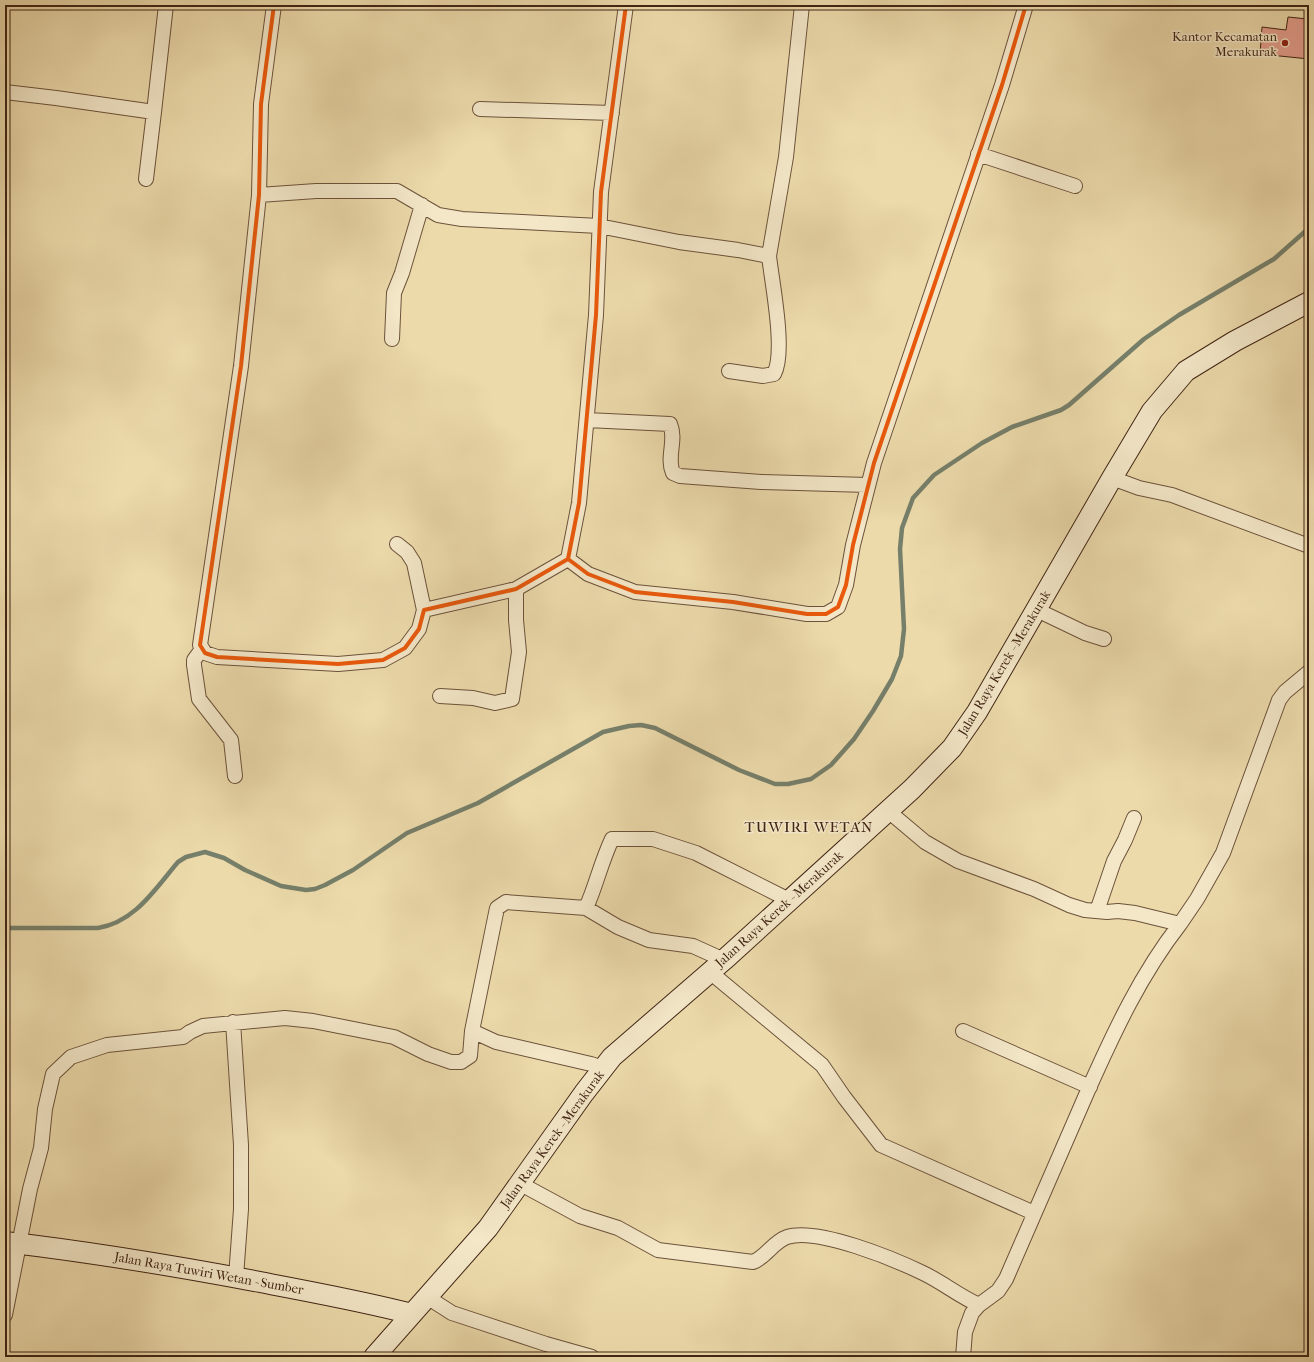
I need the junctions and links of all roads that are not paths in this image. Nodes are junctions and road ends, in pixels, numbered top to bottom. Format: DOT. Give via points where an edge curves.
graph roads {
  1 [pos="166,5"];
  2 [pos="274,5"];
  3 [pos="626,5"];
  4 [pos="802,5"];
  5 [pos="1026,5"];
  6 [pos="5,92"];
  7 [pos="480,109"];
  8 [pos="154,112"];
  9 [pos="612,113"];
  10 [pos="978,154"];
  11 [pos="146,179"];
  12 [pos="1075,186"];
  13 [pos="259,195"];
  14 [pos="422,205"];
  15 [pos="599,226"];
  16 [pos="769,256"];
  17 [pos="1309,302"];
  18 [pos="392,339"];
  19 [pos="729,371"];
  20 [pos="588,420"];
  21 [pos="1126,483"];
  22 [pos="868,485"];
  23 [pos="397,544"];
  24 [pos="1309,546"];
  25 [pos="568,559"];
  26 [pos="516,589"];
  27 [pos="424,610"];
  28 [pos="1048,615"];
  29 [pos="1104,639"];
  30 [pos="202,649"];
  31 [pos="1309,672"];
  32 [pos="440,696"];
  33 [pos="235,776"];
  34 [pos="1134,818"];
  35 [pos="899,820"];
  36 [pos="789,900"];
  37 [pos="586,908"];
  38 [pos="1097,911"];
  39 [pos="1180,924"];
  40 [pos="717,966"];
  41 [pos="233,1022"];
  42 [pos="472,1031"];
  43 [pos="963,1031"];
  44 [pos="603,1068"];
  45 [pos="1090,1087"];
  46 [pos="525,1187"];
  47 [pos="1034,1213"];
  48 [pos="13,1243"];
  49 [pos="236,1277"];
  50 [pos="433,1301"];
  51 [pos="979,1305"];
  52 [pos="412,1314"];
  53 [pos="5,1315"];
  54 [pos="374,1357"];
  55 [pos="592,1357"];
  56 [pos="963,1357"];
  1 -- 8 [label="street"];
  2 -- 13 [label="street" via="261,104"];
  3 -- 9 [label="street"];
  4 -- 16 [label="street" via="786,157"];
  5 -- 10 [label="street"];
  6 -- 8 [label="street"];
  7 -- 9 [label="street"];
  8 -- 11 [label="street"];
  9 -- 15 [label="street"];
  10 -- 12 [label="street"];
  10 -- 22 [label="street"];
  13 -- 14 [label="street" via="316,191 397,191"];
  13 -- 30 [label="street" via="240,366 200,639"];
  14 -- 15 [label="street" via="438,215 462,219"];
  14 -- 18 [label="street" via="394,293"];
  15 -- 16 [label="street"];
  15 -- 20 [label="street" via="596,315"];
  16 -- 19 [label="street" via="779,358 777,368 774,374 763,376"];
  17 -- 21 [label="main road, Jalan Raya Kerek - Merakurak" via="1235,341 1186,371 1152,411"];
  20 -- 22 [label="street" via="670,424 670,466 673,473 680,476 761,482"];
  20 -- 25 [label="street" via="579,503"];
  21 -- 24 [label="street" via="1172,495"];
  21 -- 28 [label="main road, Jalan Raya Kerek - Merakurak"];
  22 -- 25 [label="street" via="841,602 838,607 826,614 807,614 733,602 635,592 588,574"];
  23 -- 27 [label="street" via="407,552 414,563"];
  25 -- 26 [label="street"];
  26 -- 27 [label="street"];
  26 -- 32 [label="street" via="519,652 512,700 495,703 473,698"];
  27 -- 30 [label="street" via="419,629 405,648 383,660 338,664 217,657 205,653"];
  28 -- 29 [label="street"];
  28 -- 35 [label="main road, Jalan Raya Kerek - Merakurak" via="952,748 912,789"];
  30 -- 33 [label="street" via="194,660 199,699 231,740"];
  31 -- 39 [label="street" via="1285,692 1280,700 1223,853"];
  34 -- 38 [label="street" via="1114,861"];
  35 -- 36 [label="main road, Jalan Raya Kerek - Merakurak"];
  35 -- 38 [label="street" via="926,842 958,861 1069,905"];
  36 -- 37 [label="street" via="696,853 653,839 612,839"];
  36 -- 40 [label="main road, Jalan Raya Kerek - Merakurak"];
  37 -- 40 [label="street" via="618,927 649,940 693,946"];
  37 -- 42 [label="street" via="506,902 497,908"];
  38 -- 39 [label="street" via="1135,912"];
  39 -- 45 [label="street" via="1145,974"];
  40 -- 44 [label="main road, Jalan Raya Kerek - Merakurak" via="612,1057"];
  40 -- 47 [label="street" via="822,1065 881,1145"];
  41 -- 42 [label="street" via="285,1018 313,1021 394,1037 451,1062 461,1062 470,1056"];
  41 -- 48 [label="street" via="203,1026 172,1040 107,1046 71,1057 53,1074 45,1110 41,1148"];
  41 -- 49 [label="street" via="241,1145 241,1209"];
  42 -- 44 [label="street" via="496,1042"];
  43 -- 45 [label="street"];
  44 -- 46 [label="main road, Jalan Raya Kerek - Merakurak"];
  45 -- 47 [label="street"];
  46 -- 50 [label="main road, Jalan Raya Kerek - Merakurak" via="488,1228"];
  46 -- 51 [label="street" via="580,1216 618,1228 658,1250 753,1262 786,1237 807,1235 869,1250 917,1271"];
  47 -- 51 [label="street" via="1006,1279 998,1292"];
  48 -- 49 [label="main road, Jalan Raya Tuwiri Wetan - Sumber" via="98,1253"];
  48 -- 53 [label="street"];
  49 -- 52 [label="main road, Jalan Raya Tuwiri Wetan - Sumber" via="364,1301"];
  50 -- 52 [label="main road, Jalan Raya Kerek - Merakurak"];
  50 -- 55 [label="street" via="452,1313"];
  51 -- 56 [label="street" via="972,1313 965,1332"];
  52 -- 54 [label="main road, Jalan Raya Kerek - Merakurak"];
}
